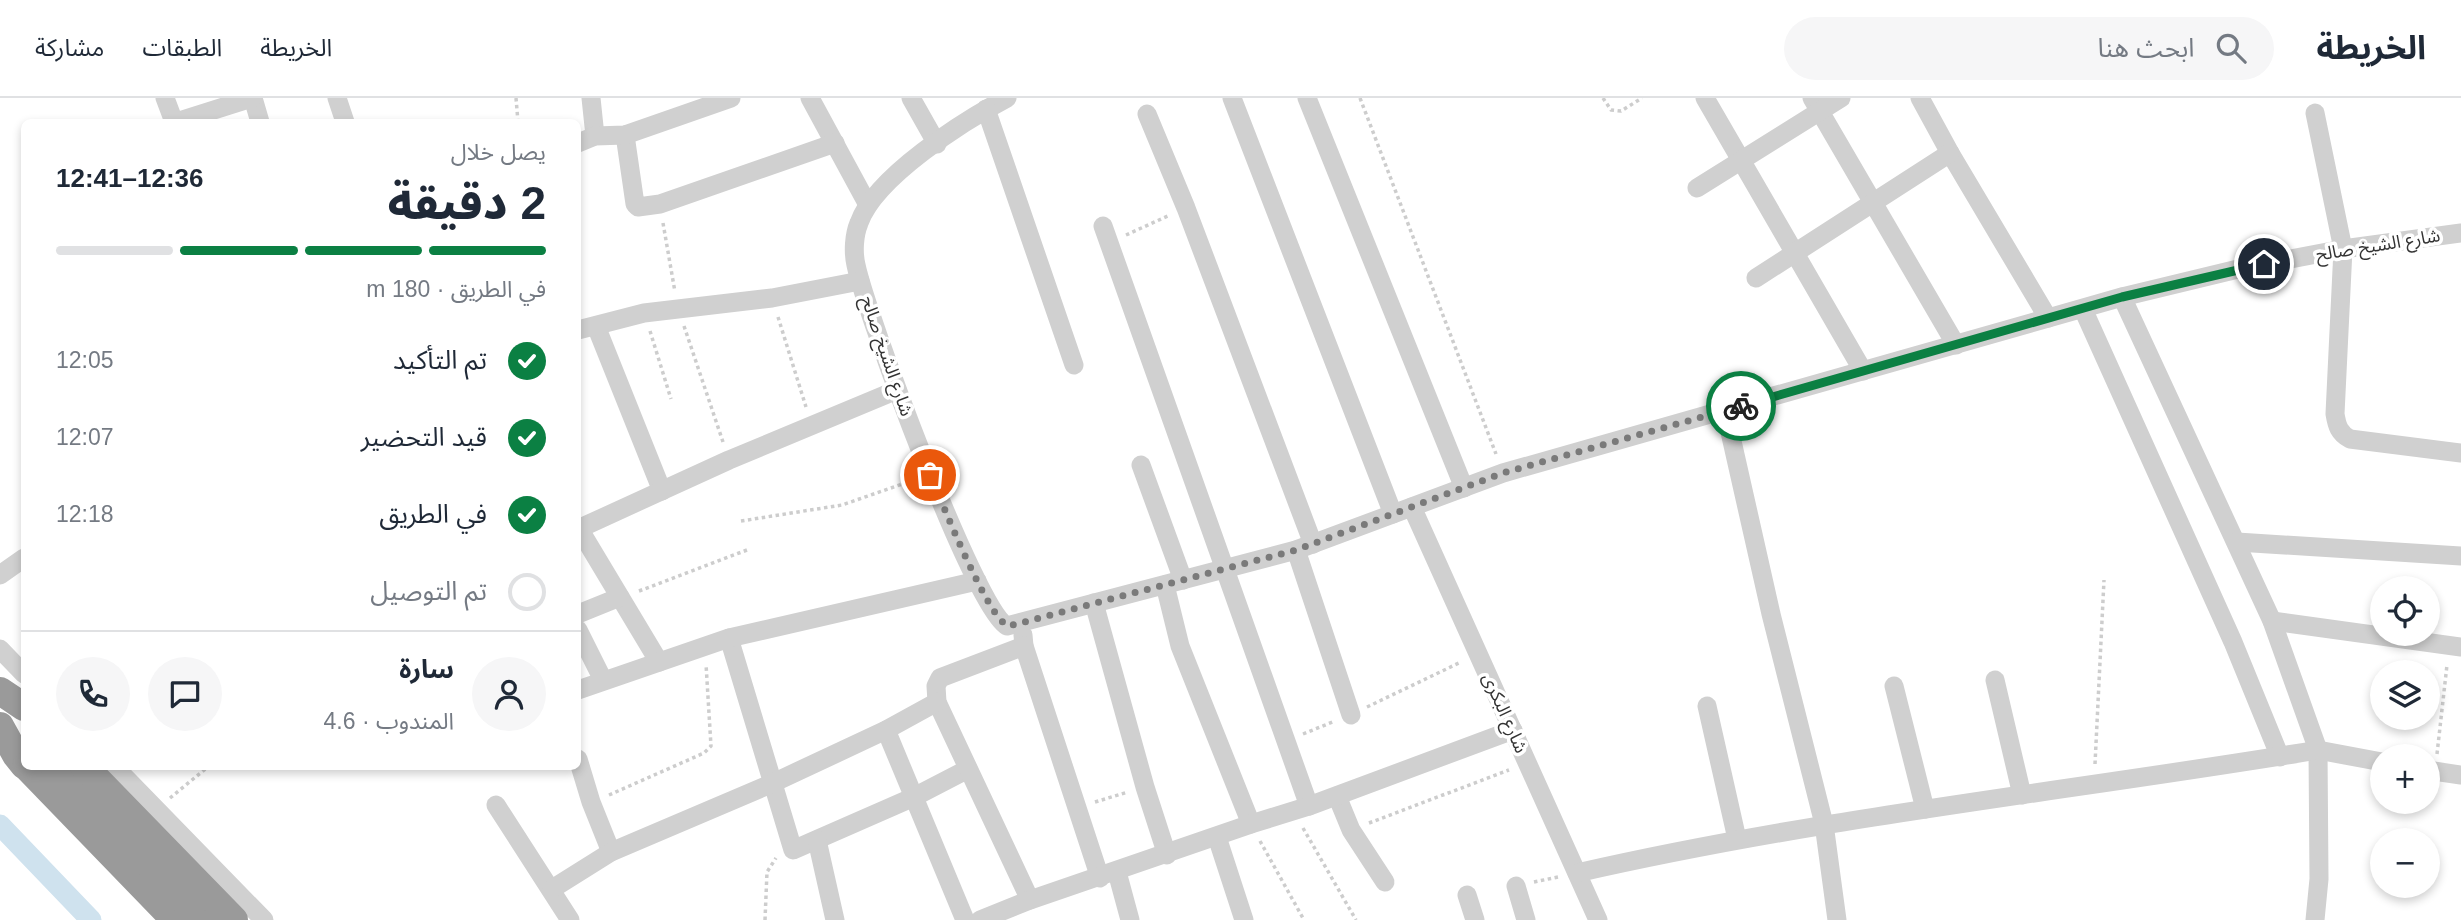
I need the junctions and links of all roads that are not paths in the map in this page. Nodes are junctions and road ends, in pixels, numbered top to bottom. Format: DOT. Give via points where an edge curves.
graph roads {
  1 [pos="164,98"];
  2 [pos="253,98"];
  3 [pos="337,98"];
  4 [pos="591,98"];
  5 [pos="731,98"];
  6 [pos="810,98"];
  7 [pos="911,98"];
  8 [pos="1007,98"];
  9 [pos="1232,98"];
  10 [pos="1307,98"];
  11 [pos="1705,98"];
  12 [pos="1841,98"];
  13 [pos="1920,98"];
  14 [pos="1816,104"];
  15 [pos="986,109"];
  16 [pos="2315,113"];
  17 [pos="1147,114"];
  18 [pos="174,119"];
  19 [pos="185,119"];
  20 [pos="259,119"];
  21 [pos="344,119"];
  22 [pos="625,135"];
  23 [pos="586,140"];
  24 [pos="835,143"];
  25 [pos="936,144"];
  26 [pos="1950,153"];
  27 [pos="1741,159"];
  28 [pos="1697,188"];
  29 [pos="1874,202"];
  30 [pos="868,205"];
  31 [pos="2461,233"];
  32 [pos="1106,235"];
  33 [pos="2343,249"];
  34 [pos="1796,253"];
  35 [pos="1756,278"];
  36 [pos="860,281"];
  37 [pos="2122,297"];
  38 [pos="2082,309"];
  39 [pos="2048,318"];
  40 [pos="587,328"];
  41 [pos="1956,345"];
  42 [pos="1074,365"];
  43 [pos="1863,372"];
  44 [pos="897,390"];
  45 [pos="1725,410"];
  46 [pos="2461,453"];
  47 [pos="1141,464"];
  48 [pos="1464,488"];
  49 [pos="662,491"];
  50 [pos="1412,507"];
  51 [pos="1393,514"];
  52 [pos="581,527"];
  53 [pos="581,533"];
  54 [pos="2237,542"];
  55 [pos="1305,547"];
  56 [pos="2461,556"];
  57 [pos="21,560"];
  58 [pos="1224,569"];
  59 [pos="0,575"];
  60 [pos="977,581"];
  61 [pos="1174,582"];
  62 [pos="620,597"];
  63 [pos="1094,603"];
  64 [pos="581,613"];
  65 [pos="2272,621"];
  66 [pos="1022,623"];
  67 [pos="581,636"];
  68 [pos="729,638"];
  69 [pos="1024,646"];
  70 [pos="2455,646"];
  71 [pos="0,649"];
  72 [pos="659,662"];
  73 [pos="21,671"];
  74 [pos="603,680"];
  75 [pos="1995,680"];
  76 [pos="1894,686"];
  77 [pos="581,689"];
  78 [pos="0,691"];
  79 [pos="937,702"];
  80 [pos="0,704"];
  81 [pos="21,705"];
  82 [pos="1707,706"];
  83 [pos="1351,715"];
  84 [pos="0,726"];
  85 [pos="886,730"];
  86 [pos="1513,730"];
  87 [pos="21,732"];
  88 [pos="2318,750"];
  89 [pos="2280,757"];
  90 [pos="2370,760"];
  91 [pos="21,761"];
  92 [pos="581,769"];
  93 [pos="968,769"];
  94 [pos="29,770"];
  95 [pos="58,770"];
  96 [pos="88,770"];
  97 [pos="118,770"];
  98 [pos="2440,772"];
  99 [pos="2461,775"];
  100 [pos="773,783"];
  101 [pos="2022,795"];
  102 [pos="1337,796"];
  103 [pos="914,797"];
  104 [pos="496,805"];
  105 [pos="1301,809"];
  106 [pos="1925,809"];
  107 [pos="1251,824"];
  108 [pos="1824,824"];
  109 [pos="1217,837"];
  110 [pos="1737,839"];
  111 [pos="817,840"];
  112 [pos="611,852"];
  113 [pos="1167,855"];
  114 [pos="1577,873"];
  115 [pos="1108,875"];
  116 [pos="1385,882"];
  117 [pos="1517,886"];
  118 [pos="552,889"];
  119 [pos="1467,895"];
  120 [pos="1030,900"];
  121 [pos="175,920"];
  122 [pos="203,920"];
  123 [pos="234,920"];
  124 [pos="264,920"];
  125 [pos="570,920"];
  126 [pos="835,920"];
  127 [pos="965,920"];
  128 [pos="980,920"];
  129 [pos="1130,920"];
  130 [pos="1244,920"];
  131 [pos="1475,920"];
  132 [pos="1526,920"];
  133 [pos="1598,920"];
  134 [pos="1838,920"];
  135 [pos="2315,920"];
  1 -- 18 [label="street"];
  2 -- 19 [label="street"];
  2 -- 20 [label="street"];
  3 -- 21 [label="street"];
  4 -- 23 [label="street"];
  5 -- 22 [label="street"];
  6 -- 24 [label="street"];
  7 -- 25 [label="street"];
  8 -- 15 [label="street, شارع الشيخ صالح"];
  9 -- 51 [label="street"];
  10 -- 48 [label="street"];
  11 -- 27 [label="street"];
  12 -- 14 [label="street"];
  13 -- 26 [label="street"];
  14 -- 27 [label="street"];
  14 -- 29 [label="street"];
  15 -- 25 [label="street, شارع الشيخ صالح"];
  15 -- 42 [label="street"];
  16 -- 33 [label="street"];
  17 -- 55 [label="street" via="1186,208"];
  22 -- 23 [label="street"];
  22 -- 24 [label="street" via="635,204 643,208"];
  24 -- 30 [label="street"];
  25 -- 30 [label="street, شارع الشيخ صالح" via="896,175"];
  26 -- 29 [label="street"];
  26 -- 39 [label="street"];
  27 -- 28 [label="street"];
  27 -- 34 [label="street"];
  29 -- 34 [label="street"];
  29 -- 41 [label="street"];
  30 -- 36 [label="street, شارع الشيخ صالح" via="855,242"];
  31 -- 33 [label="street, شارع الشيخ صالح"];
  32 -- 58 [label="street"];
  33 -- 37 [label="street, شارع الشيخ صالح"];
  33 -- 46 [label="street" via="2335,414 2342,435"];
  34 -- 35 [label="street"];
  34 -- 43 [label="street"];
  36 -- 40 [label="street" via="772,298 678,307"];
  36 -- 44 [label="street, شارع الشيخ صالح"];
  37 -- 38 [label="street, شارع الشيخ صالح"];
  37 -- 54 [label="street"];
  38 -- 39 [label="street, شارع الشيخ صالح"];
  38 -- 89 [label="street"];
  39 -- 41 [label="street, شارع الشيخ صالح"];
  40 -- 49 [label="street"];
  41 -- 43 [label="street, شارع الشيخ صالح"];
  43 -- 45 [label="street, شارع الشيخ صالح"];
  44 -- 49 [label="street"];
  44 -- 60 [label="street, شارع الشيخ صالح"];
  45 -- 48 [label="street, شارع الشيخ صالح"];
  45 -- 108 [label="street"];
  47 -- 61 [label="street"];
  48 -- 50 [label="street, شارع الشيخ صالح"];
  49 -- 52 [label="street"];
  50 -- 51 [label="street, شارع الشيخ صالح"];
  50 -- 86 [label="street, شارع البكرى"];
  51 -- 55 [label="street, شارع الشيخ صالح"];
  53 -- 62 [label="street"];
  54 -- 56 [label="street"];
  54 -- 65 [label="street"];
  55 -- 58 [label="street, شارع الشيخ صالح"];
  55 -- 83 [label="street"];
  57 -- 59 [label="street"];
  58 -- 61 [label="street, شارع الشيخ صالح"];
  58 -- 105 [label="street" via="1285,741"];
  60 -- 66 [label="street, شارع الشيخ صالح" via="1002,623"];
  60 -- 68 [label="street"];
  61 -- 63 [label="street, شارع الشيخ صالح"];
  61 -- 107 [label="street" via="1180,646"];
  62 -- 64 [label="street"];
  62 -- 72 [label="street"];
  63 -- 66 [label="street, شارع الشيخ صالح"];
  63 -- 113 [label="street"];
  65 -- 70 [label="street"];
  65 -- 88 [label="street"];
  66 -- 69 [label="street"];
  67 -- 74 [label="street"];
  68 -- 72 [label="street"];
  68 -- 100 [label="street"];
  69 -- 79 [label="street" via="940,678"];
  69 -- 115 [label="street" via="1077,807"];
  71 -- 73 [label="street"];
  72 -- 74 [label="street"];
  74 -- 77 [label="street"];
  75 -- 101 [label="street"];
  76 -- 106 [label="street"];
  78 -- 81 [label="highway"];
  79 -- 85 [label="street"];
  79 -- 93 [label="street"];
  80 -- 87 [label="highway"];
  82 -- 110 [label="street"];
  84 -- 91 [label="highway"];
  85 -- 100 [label="street"];
  85 -- 103 [label="street"];
  86 -- 102 [label="street"];
  86 -- 114 [label="street, شارع البكرى"];
  88 -- 89 [label="street"];
  88 -- 90 [label="street"];
  88 -- 135 [label="street"];
  89 -- 101 [label="street"];
  92 -- 112 [label="street"];
  93 -- 103 [label="street"];
  93 -- 120 [label="street"];
  94 -- 121 [label="highway"];
  95 -- 122 [label="highway"];
  96 -- 123 [label="highway"];
  97 -- 124 [label="street"];
  98 -- 99 [label="street"];
  100 -- 111 [label="street" via="793,849"];
  100 -- 112 [label="street"];
  101 -- 106 [label="street"];
  102 -- 105 [label="street"];
  102 -- 116 [label="street" via="1351,830"];
  103 -- 111 [label="street"];
  103 -- 127 [label="street"];
  104 -- 118 [label="street"];
  105 -- 107 [label="street"];
  106 -- 108 [label="street"];
  107 -- 109 [label="street"];
  108 -- 110 [label="street"];
  108 -- 134 [label="street"];
  109 -- 113 [label="street"];
  109 -- 130 [label="street"];
  110 -- 114 [label="street"];
  111 -- 126 [label="street"];
  112 -- 118 [label="street"];
  113 -- 115 [label="street"];
  114 -- 133 [label="street, شارع البكرى"];
  115 -- 120 [label="street"];
  115 -- 129 [label="street"];
  117 -- 132 [label="street"];
  118 -- 125 [label="street"];
  119 -- 131 [label="street"];
  120 -- 128 [label="street"];
}
